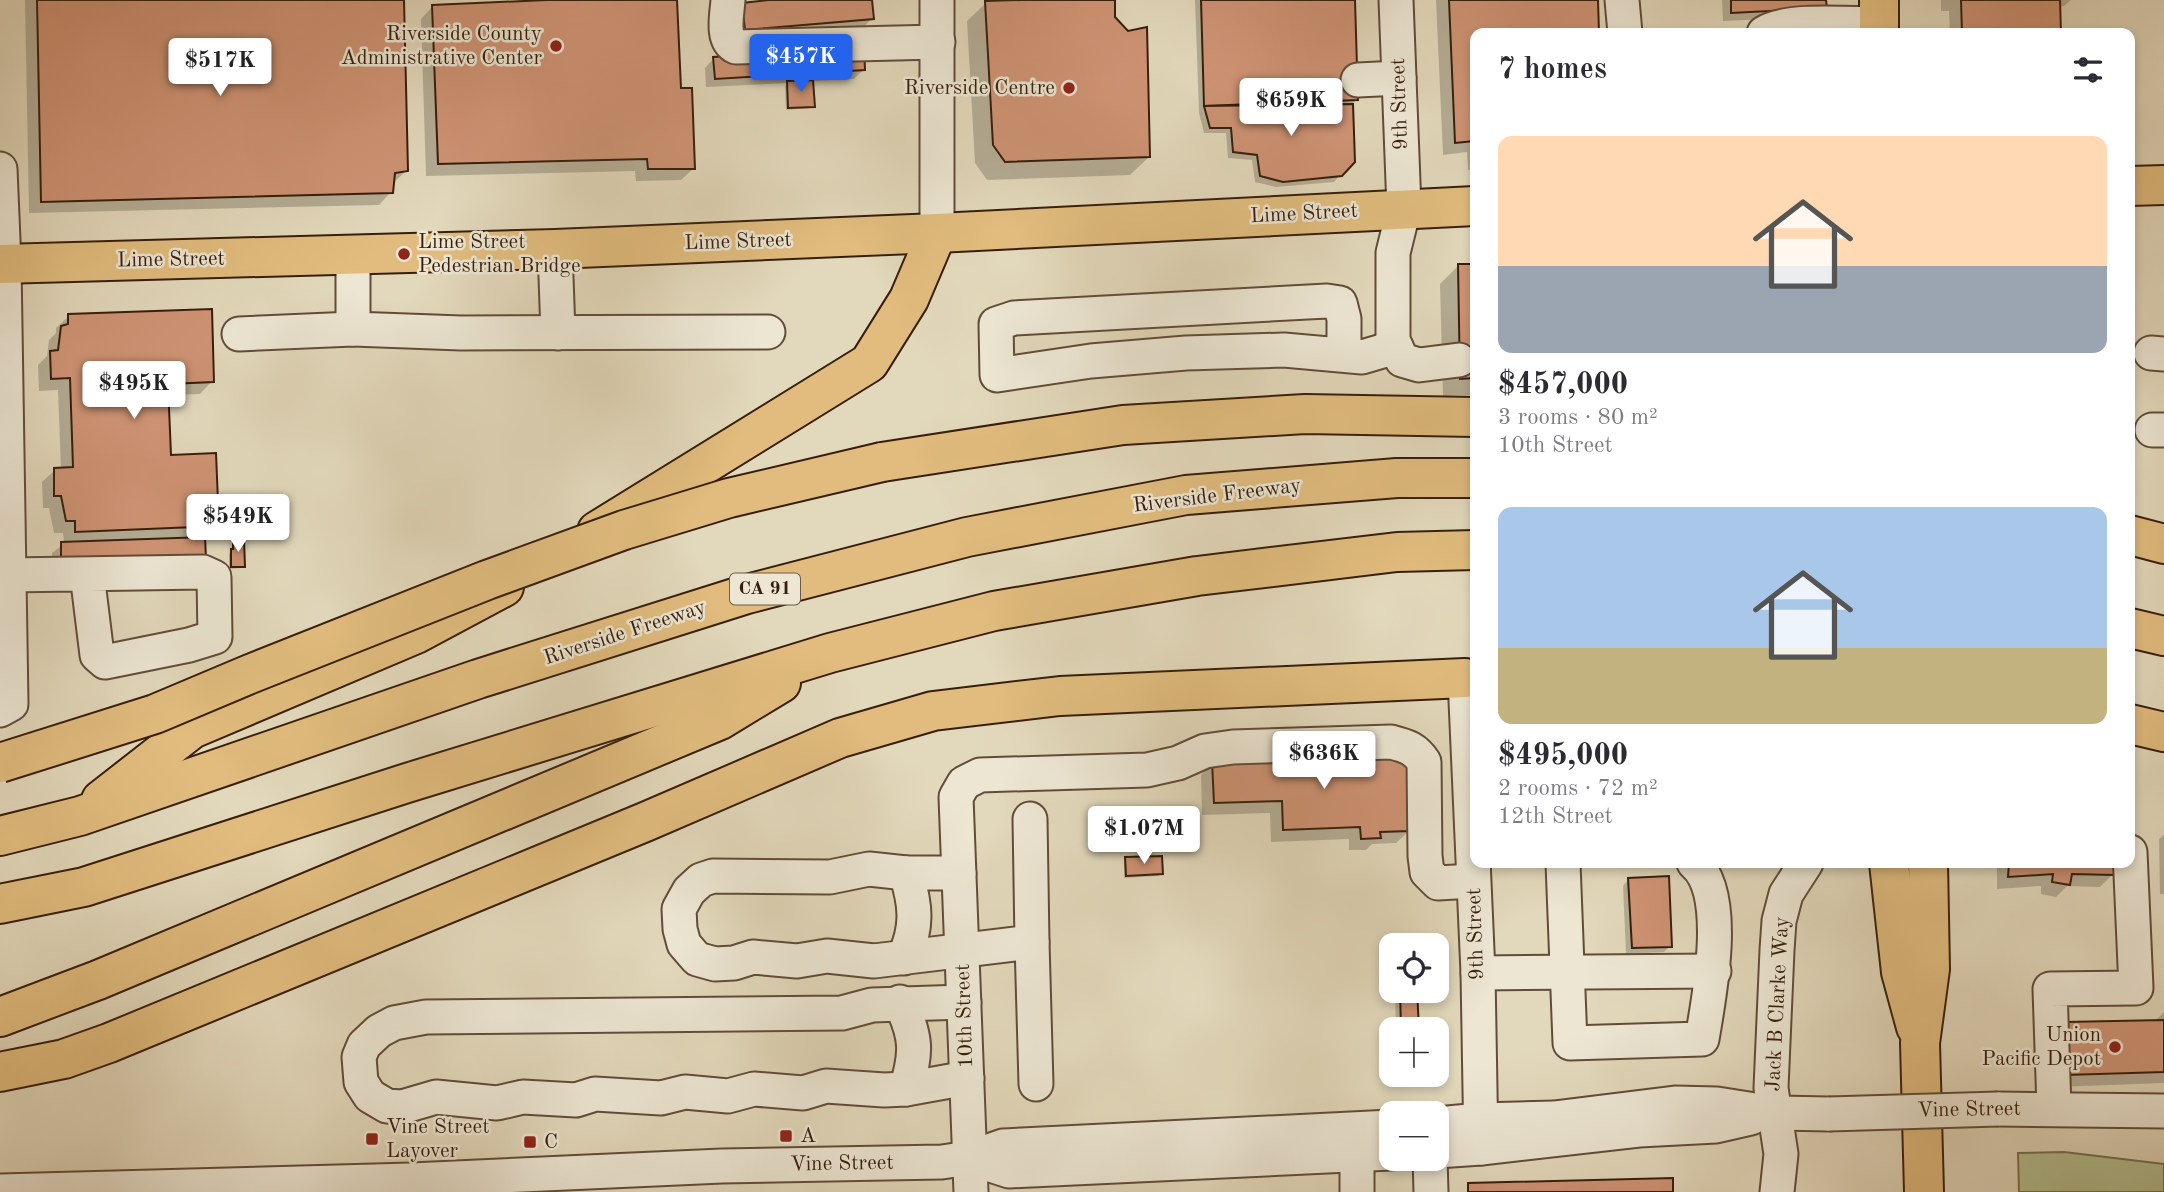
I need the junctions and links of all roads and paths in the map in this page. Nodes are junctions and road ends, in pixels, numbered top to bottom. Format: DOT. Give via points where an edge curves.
graph roads {
  1 [pos="728,0"];
  2 [pos="937,0"];
  3 [pos="1396,0"];
  4 [pos="1622,0"];
  5 [pos="1879,19"];
  6 [pos="1625,28"];
  7 [pos="1772,28"];
  8 [pos="938,43"];
  9 [pos="1399,78"];
  10 [pos="1358,80"];
  11 [pos="0,169"];
  12 [pos="2164,185"];
  13 [pos="2135,186"];
  14 [pos="1470,206"];
  15 [pos="1405,208"];
  16 [pos="937,233"];
  17 [pos="555,249"];
  18 [pos="353,256"];
  19 [pos="2,264"];
  20 [pos="353,329"];
  21 [pos="768,332"];
  22 [pos="558,333"];
  23 [pos="239,334"];
  24 [pos="1396,347"];
  25 [pos="1344,355"];
  26 [pos="1460,360"];
  27 [pos="1470,417"];
  28 [pos="1470,478"];
  29 [pos="2135,536"];
  30 [pos="2164,544"];
  31 [pos="1470,550"];
  32 [pos="86,574"];
  33 [pos="9,575"];
  34 [pos="2135,629"];
  35 [pos="2164,636"];
  36 [pos="830,653"];
  37 [pos="1470,678"];
  38 [pos="6,707"];
  39 [pos="2135,725"];
  40 [pos="2164,732"];
  41 [pos="0,763"];
  42 [pos="80,816"];
  43 [pos="1030,820"];
  44 [pos="0,836"];
  45 [pos="1473,868"];
  46 [pos="1563,868"];
  47 [pos="1700,868"];
  48 [pos="1803,868"];
  49 [pos="1890,868"];
  50 [pos="1929,868"];
  51 [pos="2132,868"];
  52 [pos="906,873"];
  53 [pos="959,873"];
  54 [pos="1473,881"];
  55 [pos="0,904"];
  56 [pos="1032,942"];
  57 [pos="963,951"];
  58 [pos="904,958"];
  59 [pos="1714,971"];
  60 [pos="1567,972"];
  61 [pos="1478,973"];
  62 [pos="2150,988"];
  63 [pos="900,1002"];
  64 [pos="964,1002"];
  65 [pos="7,1015"];
  66 [pos="1920,1043"];
  67 [pos="0,1072"];
  68 [pos="967,1078"];
  69 [pos="1036,1083"];
  70 [pos="906,1089"];
  71 [pos="2054,1108"];
  72 [pos="2164,1111"];
  73 [pos="1774,1113"];
  74 [pos="1449,1127"];
  75 [pos="1379,1128"];
  76 [pos="1480,1134"];
  77 [pos="1449,1146"];
  78 [pos="1379,1154"];
  79 [pos="1357,1155"];
  80 [pos="969,1158"];
  81 [pos="1430,1171"];
  82 [pos="723,1179"];
  83 [pos="350,1186"];
  84 [pos="0,1191"];
  85 [pos="971,1192"];
  86 [pos="1357,1192"];
  87 [pos="1431,1192"];
  88 [pos="1777,1192"];
  89 [pos="1924,1192"];
  1 -- 8 [label="street" via="727,39 736,47"];
  2 -- 8 [label="street"];
  3 -- 9 [label="street, 9th Street"];
  4 -- 6 [label="street"];
  5 -- 7 [label="street"];
  8 -- 16 [label="street"];
  9 -- 10 [label="street"];
  9 -- 15 [label="street, 9th Street"];
  11 -- 19 [label="street"];
  12 -- 13 [label="main road"];
  14 -- 15 [label="main road, Lime Street"];
  15 -- 16 [label="main road, Lime Street"];
  15 -- 24 [label="street, 9th Street" via="1393,253"];
  16 -- 17 [label="main road, Lime Street"];
  16 -- 42 [label="main road" via="909,299 869,363 490,596 416,634 192,729"];
  17 -- 18 [label="main road, Lime Street"];
  17 -- 22 [label="street"];
  18 -- 19 [label="main road, Lime Street"];
  18 -- 20 [label="street"];
  19 -- 33 [label="street"];
  20 -- 22 [label="street"];
  20 -- 23 [label="street"];
  21 -- 22 [label="street"];
  24 -- 25 [label="street" via="1362,357"];
  24 -- 26 [label="street" via="1402,360 1419,365"];
  25 -- 25 [label="street" via="1284,350 1186,353 997,375 996,324 1014,317 1327,301 1340,303"];
  27 -- 41 [label="main road, bridge" via="1305,414 1123,425 883,462 729,498 624,530 155,714"];
  28 -- 42 [label="main road, Riverside Freeway / CA 91" via="1397,478 1186,495 967,537 709,606 478,679"];
  29 -- 30 [label="main road"];
  31 -- 36 [label="main road" via="1397,552 1196,576 994,611"];
  32 -- 33 [label="street"];
  33 -- 38 [label="street"];
  34 -- 35 [label="main road"];
  36 -- 55 [label="main road" via="84,887"];
  36 -- 65 [label="main road" via="720,720"];
  37 -- 67 [label="main road" via="1060,696 933,711 840,738 109,1043 64,1059"];
  39 -- 40 [label="main road"];
  42 -- 44 [label="main road, Riverside Freeway / CA 91"];
  43 -- 56 [label="street"];
  45 -- 54 [label="street, 9th Street"];
  46 -- 60 [label="street"];
  47 -- 59 [label="street" via="1712,891"];
  48 -- 73 [label="street, Jack B Clarke Way" via="1786,894 1779,921 1771,1088"];
  49 -- 66 [label="main road" via="1901,972"];
  50 -- 66 [label="main road" via="1930,969"];
  51 -- 62 [label="street"];
  52 -- 53 [label="street"];
  52 -- 58 [label="street" via="915,913 913,938"];
  52 -- 58 [label="street" via="869,869 830,877 713,876 689,891 679,909 684,944 697,959 715,964 753,957 797,961 827,956 874,961"];
  53 -- 54 [label="street, 10th Street" via="956,797 964,783 980,775 1147,770 1233,747 1391,742 1410,746 1424,762 1427,872 1438,883"];
  53 -- 57 [label="street, 10th Street"];
  54 -- 61 [label="street, 9th Street"];
  56 -- 57 [label="street"];
  56 -- 69 [label="street"];
  57 -- 58 [label="street"];
  57 -- 64 [label="street, 10th Street"];
  59 -- 60 [label="street"];
  59 -- 60 [label="street" via="1702,1039 1570,1044"];
  60 -- 61 [label="street"];
  61 -- 76 [label="street, 9th Street"];
  62 -- 71 [label="street" via="2050,989"];
  63 -- 64 [label="street"];
  63 -- 70 [label="street" via="915,1045"];
  63 -- 70 [label="street" via="842,1013 426,1017 379,1031 359,1057 361,1082 370,1097 387,1106 402,1107 436,1097 498,1103 523,1097 576,1100 595,1094 661,1098 685,1092 729,1096 754,1089 803,1093 826,1086"];
  64 -- 68 [label="street, 10th Street"];
  66 -- 89 [label="main road"];
  68 -- 70 [label="street"];
  68 -- 80 [label="street, 10th Street"];
  71 -- 72 [label="street, Vine Street"];
  71 -- 73 [label="street, Vine Street, bridge"];
  73 -- 76 [label="street, Vine Street" via="1716,1126"];
  73 -- 88 [label="street, Jack B Clarke Way" via="1780,1154"];
  74 -- 76 [label="street, Vine Street"];
  75 -- 80 [label="street, Vine Street" via="1003,1146"];
  76 -- 77 [label="street, Vine Street"];
  78 -- 79 [label="street, Vine Street"];
  79 -- 80 [label="street, Vine Street" via="1009,1171"];
  79 -- 86 [label="street"];
  80 -- 82 [label="street, Vine Street"];
  80 -- 85 [label="street, 10th Street"];
  81 -- 87 [label="street"];
  82 -- 83 [label="street, Vine Street"];
  83 -- 84 [label="street, Vine Street"];
}
